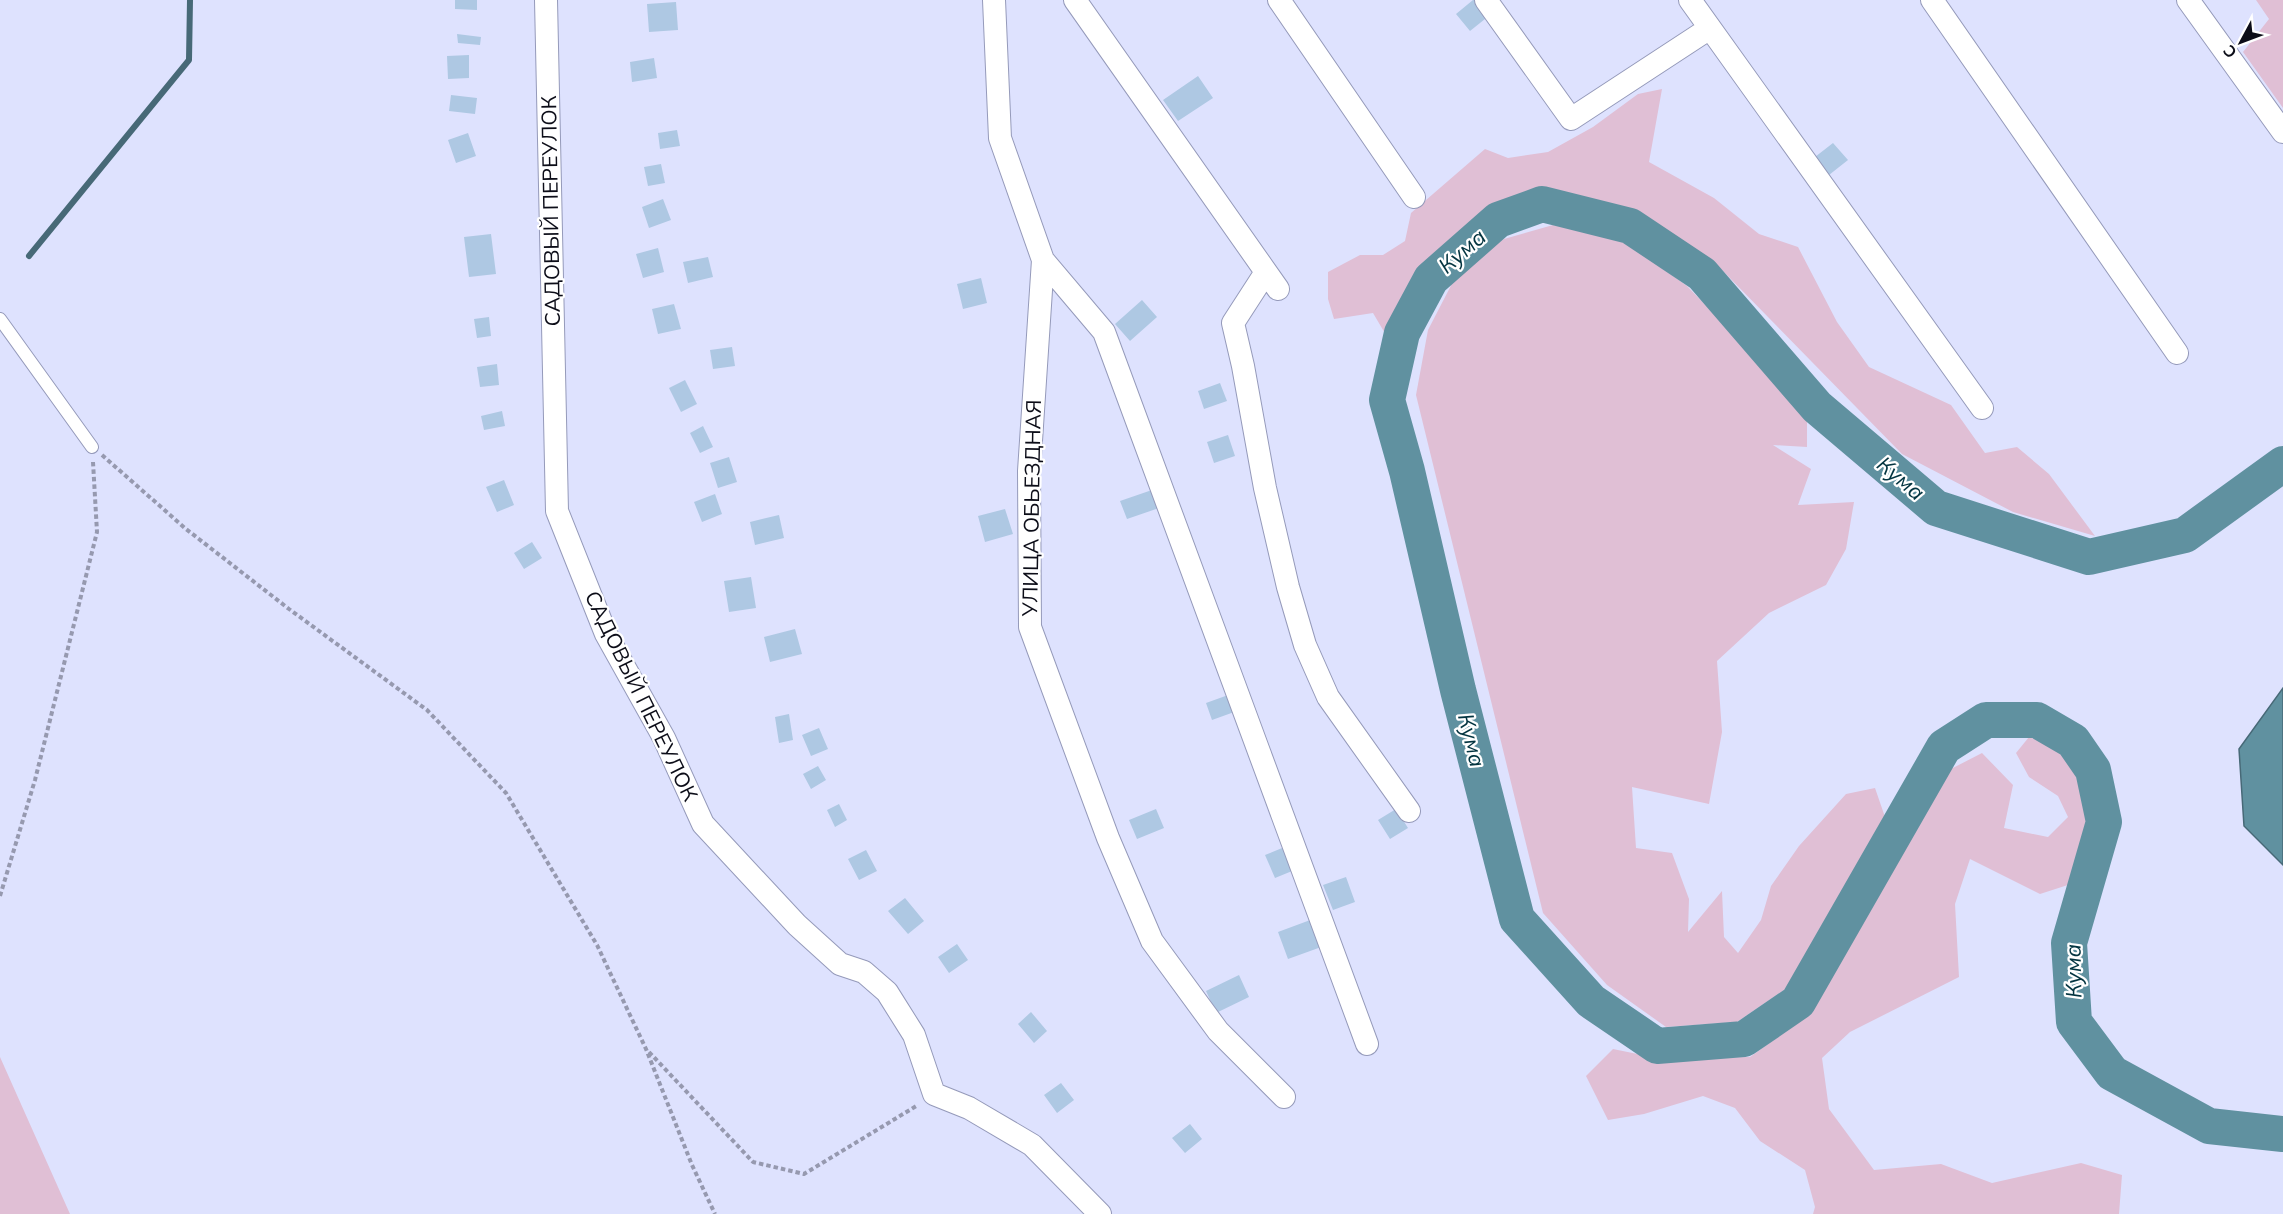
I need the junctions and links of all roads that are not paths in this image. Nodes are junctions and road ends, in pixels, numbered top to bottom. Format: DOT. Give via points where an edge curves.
graph roads {
  1 [pos="546,0"];
  2 [pos="994,0"];
  3 [pos="1075,0"];
  4 [pos="1279,0"];
  5 [pos="1486,0"];
  6 [pos="1690,0"];
  7 [pos="1932,0"];
  8 [pos="2188,0"];
  9 [pos="1710,28"];
  10 [pos="2283,132"];
  11 [pos="1413,197"];
  12 [pos="1043,260"];
  13 [pos="0,319"];
  14 [pos="2176,353"];
  15 [pos="1982,408"];
  16 [pos="93,447"];
  17 [pos="1409,811"];
  18 [pos="1367,1044"];
  19 [pos="1284,1097"];
  20 [pos="1100,1214"];
  1 -- 20 [label="street, САДОВЫЙ ПЕРЕУЛОК" via="557,511 606,634 664,738 703,824 797,925 840,964 864,972 887,992 914,1035 934,1094 969,1108 1032,1145"];
  2 -- 12 [label="street, УЛИЦА ОБЬЕЗДНАЯ" via="1000,138"];
  3 -- 17 [label="street" via="1272,281 1233,323 1264,488 1288,587 1305,645 1328,697"];
  4 -- 11 [label="street"];
  5 -- 9 [label="street" via="1571,119"];
  6 -- 9 [label="street"];
  7 -- 14 [label="street"];
  8 -- 10 [label="street"];
  9 -- 15 [label="street"];
  12 -- 18 [label="street" via="1104,332"];
  12 -- 19 [label="street, УЛИЦА ОБЬЕЗДНАЯ" via="1029,471 1030,627 1108,838 1152,941 1218,1031"];
  13 -- 16 [label="lane"];
}
